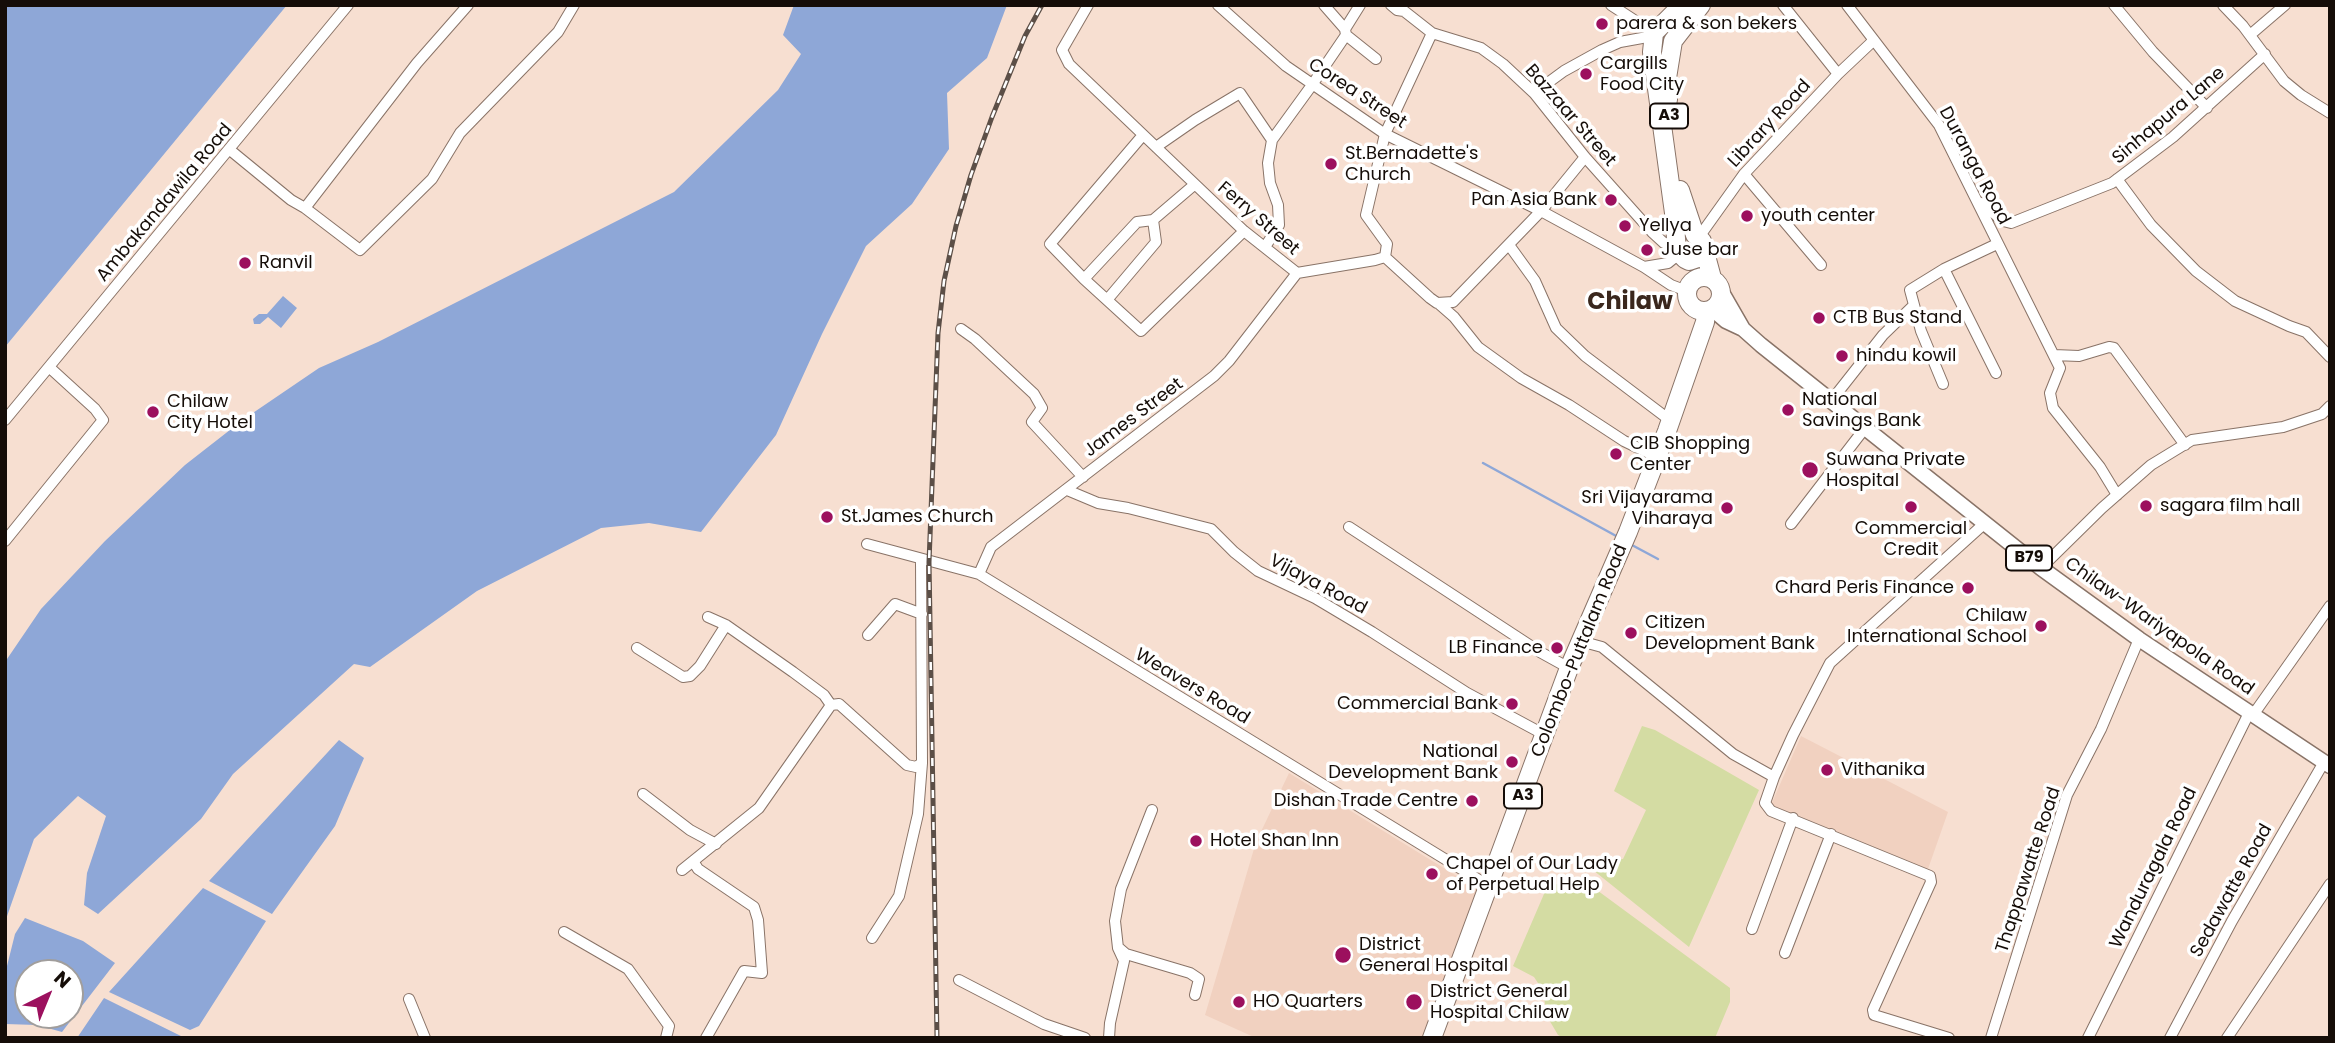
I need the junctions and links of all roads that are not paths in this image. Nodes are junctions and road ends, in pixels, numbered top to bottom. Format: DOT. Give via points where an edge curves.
graph roads {
  1 [pos="348,5"];
  2 [pos="468,5"];
  3 [pos="574,5"];
  4 [pos="1088,5"];
  5 [pos="1218,5"];
  6 [pos="1324,5"];
  7 [pos="1360,5"];
  8 [pos="1391,5"];
  9 [pos="1611,5"];
  10 [pos="1682,5"];
  11 [pos="1701,5"];
  12 [pos="1783,5"];
  13 [pos="1847,5"];
  14 [pos="2114,5"];
  15 [pos="2223,5"];
  16 [pos="2285,5"];
  17 [pos="1345,32"];
  18 [pos="1655,32"];
  19 [pos="1432,33"];
  20 [pos="2250,35"];
  21 [pos="1673,41"];
  22 [pos="1873,41"];
  23 [pos="2265,54"];
  24 [pos="1376,59"];
  25 [pos="1838,74"];
  26 [pos="1312,85"];
  27 [pos="1534,93"];
  28 [pos="2207,108"];
  29 [pos="2330,113"];
  30 [pos="1385,134"];
  31 [pos="1143,135"];
  32 [pos="1272,140"];
  33 [pos="1156,147"];
  34 [pos="230,150"];
  35 [pos="1585,157"];
  36 [pos="1744,174"];
  37 [pos="2118,179"];
  38 [pos="1194,185"];
  39 [pos="1975,198"];
  40 [pos="305,208"];
  41 [pos="1541,211"];
  42 [pos="1153,220"];
  43 [pos="1244,231"];
  44 [pos="1699,241"];
  45 [pos="1997,244"];
  46 [pos="1509,245"];
  47 [pos="1265,247"];
  48 [pos="1677,249"];
  49 [pos="1385,257"];
  50 [pos="1821,265"];
  51 [pos="1644,267"];
  52 [pos="1944,269"];
  53 [pos="1297,273"];
  54 [pos="1084,279"];
  55 [pos="1716,284"];
  56 [pos="1107,300"];
  57 [pos="1437,303"];
  58 [pos="1699,304"];
  59 [pos="1914,304"];
  60 [pos="1743,328"];
  61 [pos="961,329"];
  62 [pos="2054,355"];
  63 [pos="2330,357"];
  64 [pos="49,367"];
  65 [pos="1996,373"];
  66 [pos="1943,384"];
  67 [pos="1831,401"];
  68 [pos="2330,406"];
  69 [pos="5,420"];
  70 [pos="1671,421"];
  71 [pos="1865,428"];
  72 [pos="2185,445"];
  73 [pos="1657,457"];
  74 [pos="1083,477"];
  75 [pos="1067,490"];
  76 [pos="2117,495"];
  77 [pos="1985,523"];
  78 [pos="1791,524"];
  79 [pos="1349,527"];
  80 [pos="5,541"];
  81 [pos="867,544"];
  82 [pos="921,560"];
  83 [pos="2041,568"];
  84 [pos="979,574"];
  85 [pos="2330,606"];
  86 [pos="922,614"];
  87 [pos="708,617"];
  88 [pos="726,625"];
  89 [pos="868,635"];
  90 [pos="2140,639"];
  91 [pos="1580,641"];
  92 [pos="637,648"];
  93 [pos="1569,668"];
  94 [pos="831,705"];
  95 [pos="2251,714"];
  96 [pos="1545,735"];
  97 [pos="922,763"];
  98 [pos="2327,764"];
  99 [pos="1774,777"];
  100 [pos="643,794"];
  101 [pos="1153,810"];
  102 [pos="1793,818"];
  103 [pos="1831,834"];
  104 [pos="716,844"];
  105 [pos="693,861"];
  106 [pos="682,870"];
  107 [pos="2330,884"];
  108 [pos="1489,886"];
  109 [pos="1752,929"];
  110 [pos="564,932"];
  111 [pos="872,938"];
  112 [pos="1118,948"];
  113 [pos="1786,953"];
  114 [pos="959,980"];
  115 [pos="1195,995"];
  116 [pos="409,999"];
  117 [pos="670,1037"];
  118 [pos="425,1038"];
  119 [pos="706,1038"];
  120 [pos="1085,1038"];
  121 [pos="1109,1038"];
  122 [pos="1432,1038"];
  123 [pos="1949,1038"];
  124 [pos="1991,1038"];
  125 [pos="2088,1038"];
  126 [pos="2170,1038"];
  127 [pos="2227,1038"];
  1 -- 34 [label="street, Ambakandawila Road"];
  2 -- 40 [label="street"];
  3 -- 40 [label="street" via="558,32 460,133 432,180 360,250"];
  4 -- 31 [label="street, Ferry Street" via="1062,50"];
  5 -- 26 [label="street, Corea Street"];
  6 -- 17 [label="street"];
  7 -- 17 [label="street"];
  8 -- 19 [label="street, Bazzaar Street"];
  9 -- 18 [label="street"];
  10 -- 18 [label="highway"];
  11 -- 21 [label="highway, A3"];
  12 -- 25 [label="street"];
  13 -- 22 [label="street, Duranga Road"];
  14 -- 28 [label="street"];
  15 -- 20 [label="street"];
  16 -- 20 [label="street"];
  17 -- 24 [label="street"];
  17 -- 26 [label="street"];
  18 -- 21 [label="highway" via="1654,43 1660,48"];
  18 -- 27 [label="street" via="1602,50"];
  18 -- 48 [label="highway, A3" via="1652,52"];
  19 -- 27 [label="street, Bazzaar Street" via="1481,48"];
  19 -- 30 [label="street"];
  20 -- 23 [label="street"];
  21 -- 44 [label="highway, A3" via="1667,78 1673,153 1682,199"];
  22 -- 25 [label="street, Library Road"];
  22 -- 39 [label="street, Duranga Road" via="1939,125"];
  23 -- 28 [label="street, Sinhapura Lane"];
  23 -- 29 [label="street" via="2284,81"];
  25 -- 36 [label="street, Library Road"];
  26 -- 30 [label="street, Corea Street"];
  26 -- 32 [label="street"];
  27 -- 35 [label="street, Bazzaar Street"];
  28 -- 37 [label="street, Sinhapura Lane"];
  30 -- 41 [label="street, Corea Street"];
  30 -- 49 [label="street" via="1366,215 1387,244"];
  31 -- 33 [label="street, Ferry Street"];
  31 -- 54 [label="street" via="1050,243"];
  32 -- 33 [label="street" via="1240,93"];
  32 -- 47 [label="street" via="1268,163 1279,225"];
  33 -- 38 [label="street, Ferry Street"];
  34 -- 40 [label="street"];
  34 -- 64 [label="street, Ambakandawila Road"];
  35 -- 41 [label="street"];
  35 -- 48 [label="street, Bazzaar Street" via="1657,238"];
  36 -- 44 [label="street, Library Road"];
  36 -- 50 [label="street"];
  37 -- 39 [label="street, Sinhapura Lane" via="2011,223"];
  37 -- 63 [label="street" via="2151,225 2196,271 2235,301 2306,332"];
  38 -- 42 [label="street"];
  38 -- 43 [label="street, Ferry Street"];
  39 -- 45 [label="street, Duranga Road"];
  41 -- 46 [label="street"];
  41 -- 51 [label="street, Corea Street"];
  42 -- 54 [label="street" via="1138,222"];
  42 -- 56 [label="street" via="1156,242"];
  43 -- 47 [label="street, Ferry Street"];
  43 -- 56 [label="street" via="1142,331"];
  44 -- 48 [label="highway" via="1684,235"];
  44 -- 55 [label="highway, A3"];
  45 -- 52 [label="street"];
  45 -- 62 [label="street, Duranga Road"];
  46 -- 57 [label="street" via="1460,298"];
  46 -- 70 [label="street" via="1535,281 1556,328"];
  47 -- 53 [label="street, Ferry Street"];
  48 -- 51 [label="street" via="1668,262"];
  49 -- 53 [label="street, Ferry Street"];
  49 -- 57 [label="street"];
  51 -- 58 [label="street, Corea Street"];
  52 -- 59 [label="street" via="1910,290"];
  52 -- 65 [label="street"];
  53 -- 74 [label="street, James Street" via="1214,376"];
  54 -- 56 [label="street"];
  55 -- 58 [label="highway, Colombo-Puttalam Road" via="1718,302"];
  55 -- 58 [label="highway" via="1696,278"];
  55 -- 60 [label="main road, B79"];
  57 -- 73 [label="street" via="1478,347 1521,378"];
  58 -- 60 [label="main road, B79"];
  58 -- 70 [label="highway, Colombo-Puttalam Road / A3" via="1705,322"];
  59 -- 66 [label="street"];
  59 -- 67 [label="street"];
  60 -- 67 [label="main road, Chilaw-Wariyapola Road / B79"];
  61 -- 74 [label="street" via="1034,394 1042,408 1032,422"];
  62 -- 72 [label="street" via="2079,356 2114,348"];
  62 -- 76 [label="street" via="2060,368 2050,393 2053,408"];
  64 -- 69 [label="street, Ambakandawila Road"];
  64 -- 80 [label="street" via="103,421"];
  67 -- 71 [label="main road, Chilaw-Wariyapola Road / B79"];
  68 -- 72 [label="street" via="2322,414 2283,427"];
  70 -- 73 [label="highway, Colombo-Puttalam Road / A3"];
  71 -- 77 [label="main road, Chilaw-Wariyapola Road / B79"];
  71 -- 78 [label="street"];
  72 -- 76 [label="street" via="2151,465"];
  73 -- 91 [label="highway, Colombo-Puttalam Road / A3"];
  74 -- 75 [label="street, James Street"];
  75 -- 84 [label="street, James Street" via="991,547"];
  75 -- 96 [label="street, Vijaya Road" via="1098,503 1211,529 1258,571 1315,598 1467,693"];
  76 -- 83 [label="street"];
  77 -- 83 [label="main road, Chilaw-Wariyapola Road / B79"];
  77 -- 99 [label="street" via="1830,663"];
  79 -- 93 [label="street"];
  81 -- 82 [label="street, Weavers Road"];
  82 -- 84 [label="street, Weavers Road"];
  82 -- 86 [label="street"];
  83 -- 90 [label="main road, Chilaw-Wariyapola Road / B79"];
  84 -- 108 [label="street, Weavers Road"];
  85 -- 95 [label="street, Wanduragala Road"];
  86 -- 89 [label="street" via="895,604"];
  86 -- 97 [label="street"];
  87 -- 88 [label="street"];
  88 -- 92 [label="street" via="690,676 683,677"];
  88 -- 94 [label="street" via="824,695"];
  90 -- 95 [label="main road, Chilaw-Wariyapola Road / B79"];
  90 -- 124 [label="street, Thappawatte Road" via="2067,795"];
  91 -- 93 [label="highway, Colombo-Puttalam Road / A3"];
  91 -- 99 [label="street" via="1602,647 1733,754"];
  93 -- 96 [label="highway, Colombo-Puttalam Road / A3"];
  94 -- 97 [label="street" via="839,704 907,765"];
  94 -- 104 [label="street" via="759,808"];
  95 -- 98 [label="main road, Chilaw-Wariyapola Road / B79"];
  95 -- 125 [label="street, Wanduragala Road"];
  96 -- 108 [label="highway, Colombo-Puttalam Road / A3"];
  97 -- 111 [label="street" via="918,814 900,896"];
  98 -- 126 [label="street, Sedawatte Road" via="2232,920"];
  99 -- 102 [label="street" via="1765,803 1771,811"];
  100 -- 104 [label="street"];
  101 -- 112 [label="street" via="1121,889 1115,921"];
  102 -- 103 [label="street"];
  102 -- 109 [label="street"];
  103 -- 113 [label="street"];
  103 -- 123 [label="street" via="1930,876 1873,1010 1874,1015"];
  104 -- 105 [label="street"];
  105 -- 106 [label="street"];
  105 -- 119 [label="street" via="754,906 762,973 744,971"];
  107 -- 127 [label="street"];
  108 -- 122 [label="highway, Colombo-Puttalam Road / A3"];
  110 -- 117 [label="street" via="628,969 669,1026"];
  112 -- 115 [label="street" via="1190,973 1199,979"];
  112 -- 121 [label="street" via="1124,961"];
  114 -- 120 [label="street" via="1044,1024"];
  116 -- 118 [label="street"];
}
